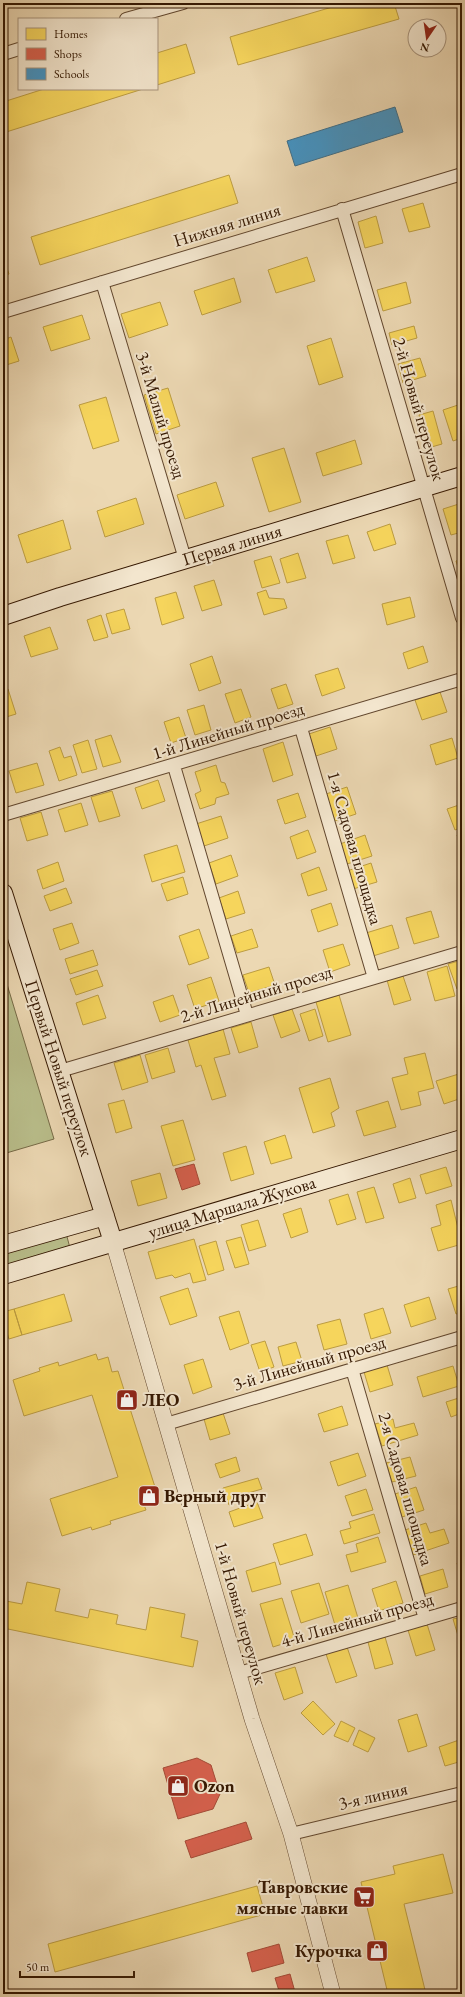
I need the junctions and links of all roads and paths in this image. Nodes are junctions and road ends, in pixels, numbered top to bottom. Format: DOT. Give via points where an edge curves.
graph roads {
  1 [pos="183,3"];
  2 [pos="130,18"];
  3 [pos="18,49"];
  4 [pos="3,54"];
  5 [pos="462,174"];
  6 [pos="342,209"];
  7 [pos="102,282"];
  8 [pos="3,312"];
  9 [pos="462,476"];
  10 [pos="424,487"];
  11 [pos="185,559"];
  12 [pos="3,616"];
  13 [pos="462,618"];
  14 [pos="462,679"];
  15 [pos="301,728"];
  16 [pos="174,766"];
  17 [pos="3,815"];
  18 [pos="3,893"];
  19 [pos="462,952"];
  20 [pos="374,978"];
  21 [pos="247,1015"];
  22 [pos="60,1071"];
  23 [pos="462,1139"];
  24 [pos="106,1216"];
  25 [pos="114,1242"];
  26 [pos="3,1245"];
  27 [pos="3,1275"];
  28 [pos="462,1336"];
  29 [pos="352,1370"];
  30 [pos="166,1424"];
  31 [pos="462,1608"];
  32 [pos="425,1619"];
  33 [pos="238,1673"];
  34 [pos="462,1793"];
  35 [pos="291,1834"];
  36 [pos="333,1994"];
  1 -- 2 [label="street"];
  3 -- 4 [label="street"];
  5 -- 6 [label="street, Нижняя линия"];
  6 -- 7 [label="street, Нижняя линия"];
  6 -- 10 [label="street, 2-й Новый переулок"];
  7 -- 8 [label="street, Нижняя линия"];
  7 -- 11 [label="street, 3-й Малый проезд"];
  9 -- 10 [label="main road, Первая линия"];
  10 -- 11 [label="main road, Первая линия"];
  10 -- 13 [label="street, 2-й Новый переулок"];
  11 -- 12 [label="main road, Первая линия"];
  14 -- 15 [label="street, 1-й Линейный проезд"];
  15 -- 16 [label="street, 1-й Линейный проезд"];
  15 -- 20 [label="street, 1-я Садовая площадка"];
  16 -- 17 [label="street, 1-й Линейный проезд"];
  16 -- 21 [label="street"];
  18 -- 22 [label="main road, Первый Новый переулок"];
  19 -- 20 [label="street, 2-й Линейный проезд"];
  20 -- 21 [label="street, 2-й Линейный проезд"];
  21 -- 22 [label="street, 2-й Линейный проезд"];
  22 -- 24 [label="main road, Первый Новый переулок"];
  23 -- 25 [label="main road, улица Маршала Жукова"];
  24 -- 25 [label="main road, Первый Новый переулок"];
  24 -- 26 [label="main road"];
  25 -- 27 [label="main road, улица Маршала Жукова"];
  25 -- 30 [label="street, 1-й Новый переулок"];
  28 -- 29 [label="street, 3-й Линейный проезд"];
  29 -- 30 [label="street, 3-й Линейный проезд"];
  29 -- 32 [label="street, 2-я Cадовая площадка"];
  30 -- 33 [label="street, 1-й Новый переулок"];
  31 -- 32 [label="street, 4-й Линейный проезд"];
  32 -- 33 [label="street, 4-й Линейный проезд"];
  33 -- 35 [label="street, 1-й Новый переулок"];
  34 -- 35 [label="street, 3-я линия"];
  35 -- 36 [label="street, 1-й Новый переулок"];
}
